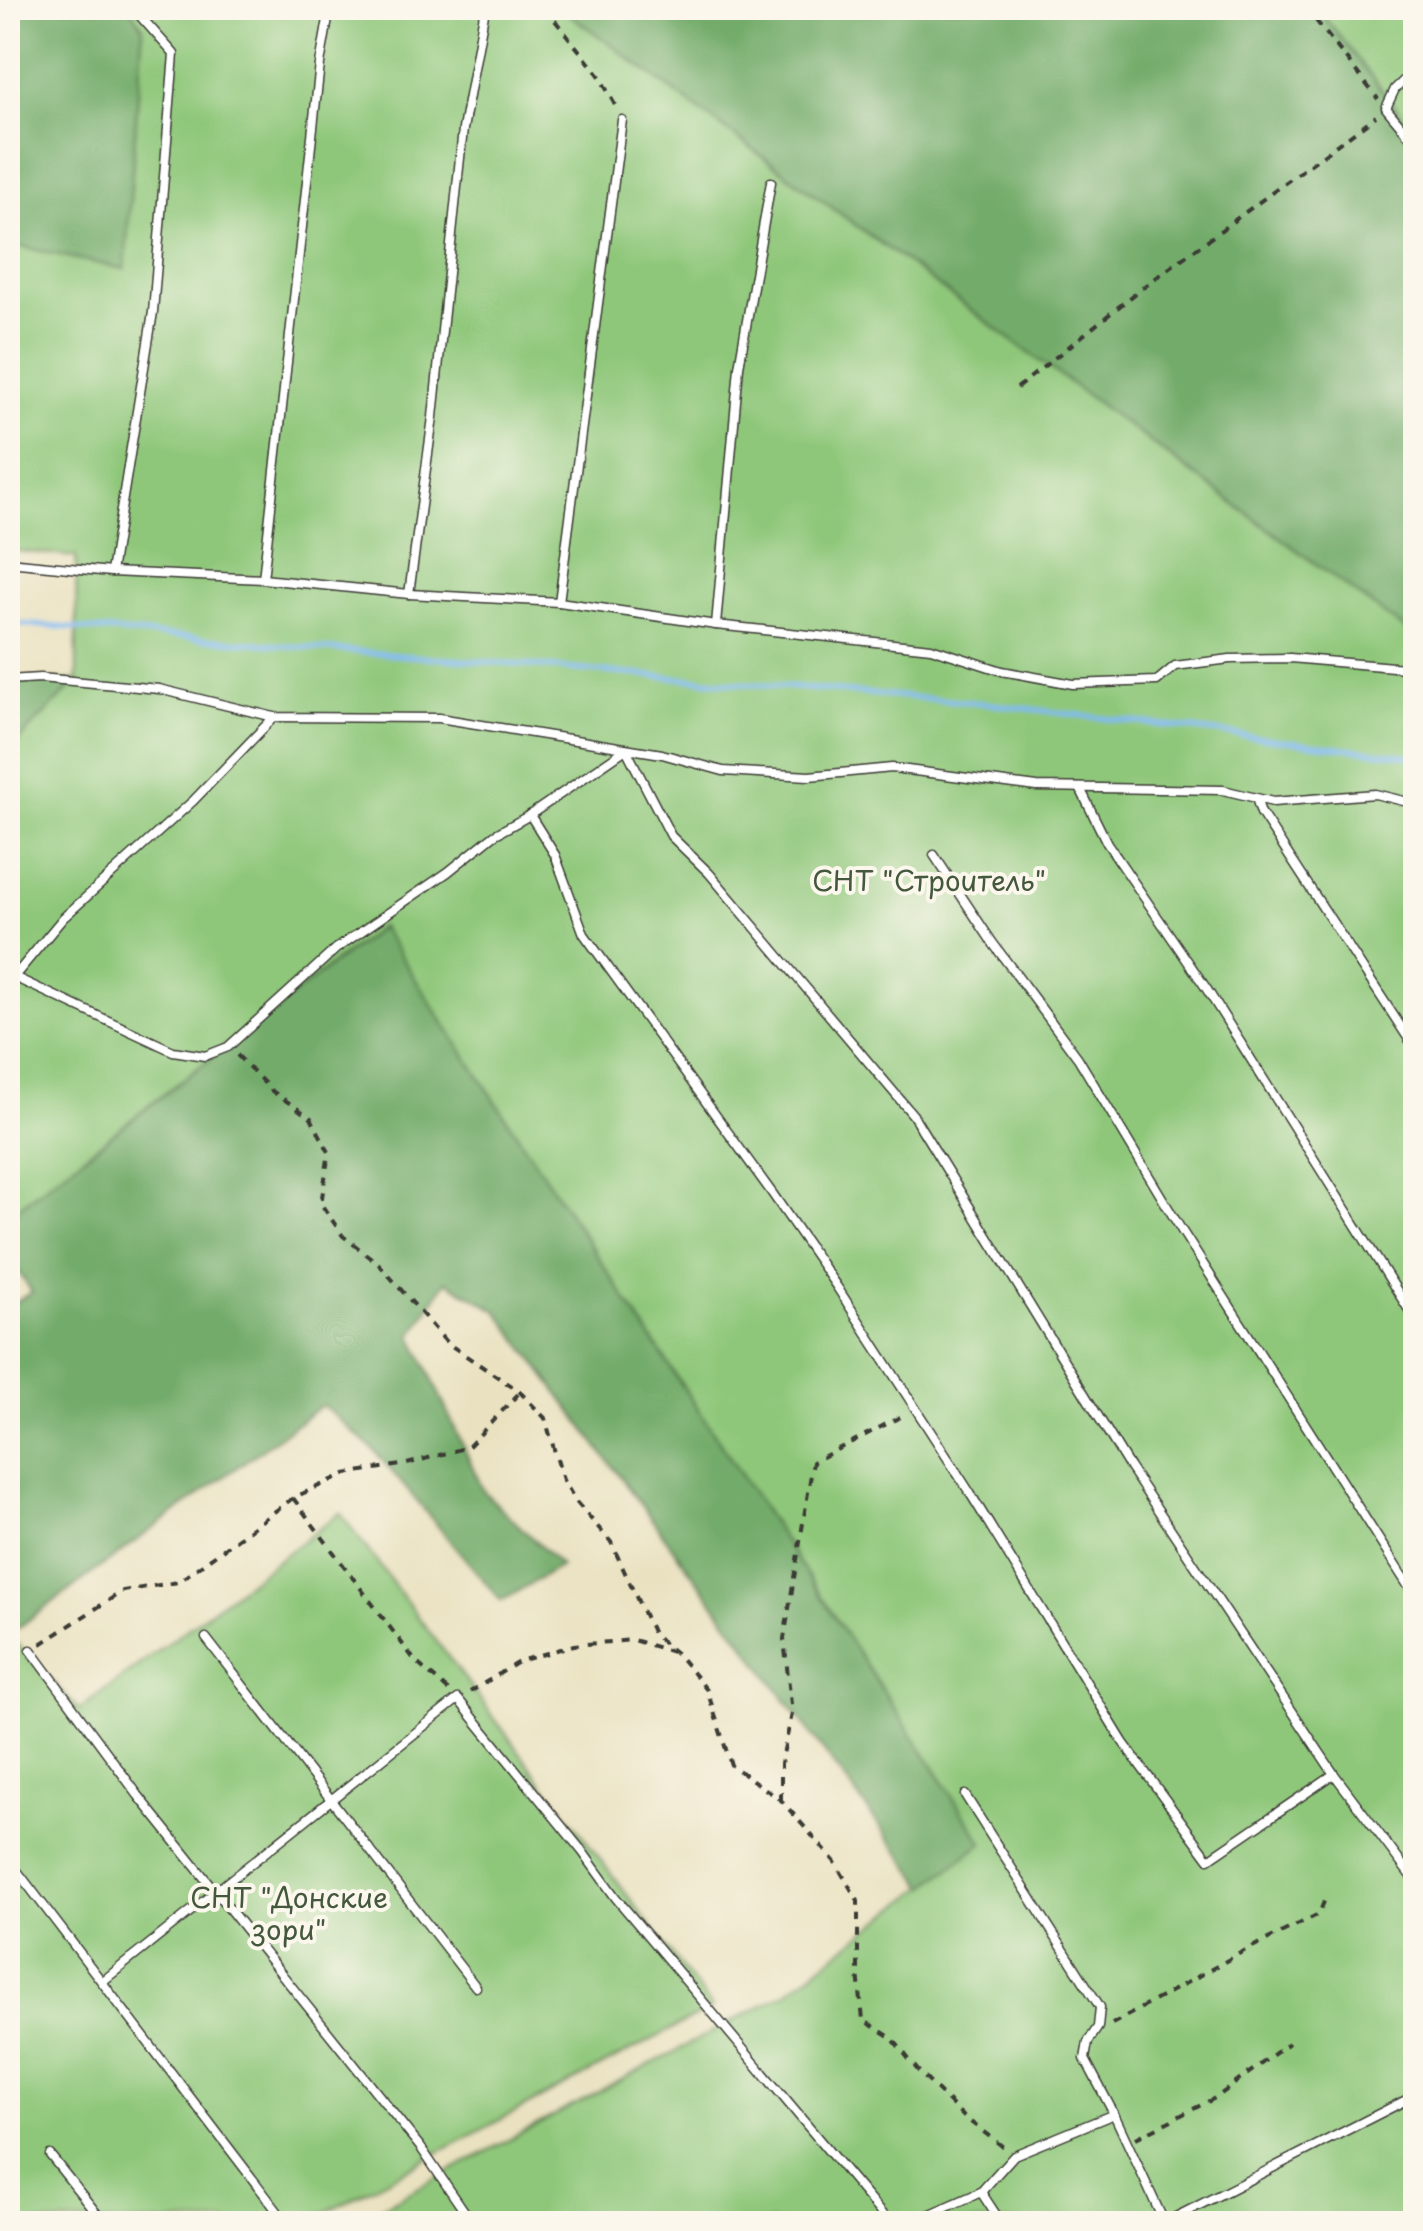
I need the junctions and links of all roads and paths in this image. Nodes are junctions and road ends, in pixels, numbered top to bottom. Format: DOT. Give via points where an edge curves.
graph roads {
  1 [pos="133,8"];
  2 [pos="330,8"];
  3 [pos="484,8"];
  4 [pos="545,8"];
  5 [pos="1306,8"];
  6 [pos="1416,70"];
  7 [pos="1386,108"];
  8 [pos="622,120"];
  9 [pos="1416,144"];
  10 [pos="771,182"];
  11 [pos="1018,388"];
  12 [pos="8,562"];
  13 [pos="112,572"];
  14 [pos="262,579"];
  15 [pos="410,594"];
  16 [pos="558,602"];
  17 [pos="716,625"];
  18 [pos="1416,669"];
  19 [pos="8,680"];
  20 [pos="8,716"];
  21 [pos="274,717"];
  22 [pos="8,739"];
  23 [pos="626,748"];
  24 [pos="1080,788"];
  25 [pos="1256,798"];
  26 [pos="1416,804"];
  27 [pos="530,815"];
  28 [pos="934,856"];
  29 [pos="11,980"];
  30 [pos="228,1047"];
  31 [pos="1416,1050"];
  32 [pos="1416,1322"];
  33 [pos="520,1392"];
  34 [pos="915,1409"];
  35 [pos="293,1498"];
  36 [pos="1416,1598"];
  37 [pos="8,1618"];
  38 [pos="206,1638"];
  39 [pos="30,1650"];
  40 [pos="677,1654"];
  41 [pos="458,1699"];
  42 [pos="1334,1774"];
  43 [pos="966,1795"];
  44 [pos="332,1800"];
  45 [pos="781,1800"];
  46 [pos="8,1859"];
  47 [pos="1416,1883"];
  48 [pos="214,1891"];
  49 [pos="1325,1900"];
  50 [pos="103,1981"];
  51 [pos="476,1988"];
  52 [pos="1098,2027"];
  53 [pos="1289,2043"];
  54 [pos="1416,2095"];
  55 [pos="1114,2114"];
  56 [pos="1127,2142"];
  57 [pos="50,2155"];
  58 [pos="1014,2156"];
  59 [pos="982,2192"];
  60 [pos="1164,2223"];
  61 [pos="105,2224"];
  62 [pos="287,2224"];
  63 [pos="473,2224"];
  64 [pos="890,2224"];
  65 [pos="908,2224"];
  66 [pos="1002,2224"];
  1 -- 13 [label="lane" via="174,54 153,312"];
  2 -- 14 [label="lane"];
  3 -- 15 [label="lane"];
  4 -- 8 [label="path" via="598,75"];
  5 -- 7 [label="path"];
  6 -- 7 [label="lane"];
  7 -- 9 [label="lane"];
  7 -- 11 [label="path"];
  8 -- 16 [label="lane"];
  10 -- 17 [label="lane" via="738,367"];
  12 -- 13 [label="lane"];
  13 -- 14 [label="lane"];
  14 -- 15 [label="lane"];
  15 -- 16 [label="lane"];
  16 -- 17 [label="lane"];
  17 -- 18 [label="lane" via="931,648 1073,684 1156,681 1175,666 1230,659"];
  19 -- 21 [label="lane" via="158,689"];
  20 -- 22 [label="lane"];
  21 -- 23 [label="lane" via="439,718"];
  21 -- 29 [label="lane" via="63,918"];
  23 -- 24 [label="lane" via="723,771 809,776 892,768"];
  23 -- 27 [label="lane"];
  23 -- 42 [label="lane" via="671,836 914,1116 1130,1468"];
  24 -- 25 [label="lane" via="1222,790"];
  24 -- 32 [label="lane" via="1107,843"];
  25 -- 26 [label="lane" via="1375,794"];
  25 -- 31 [label="lane"];
  27 -- 30 [label="lane" via="337,948"];
  27 -- 34 [label="lane" via="556,855 584,934 772,1194"];
  28 -- 36 [label="lane" via="1078,1058"];
  29 -- 30 [label="lane" via="173,1051 205,1056"];
  30 -- 33 [label="path" via="272,1091 312,1118 329,1152 321,1204 343,1236 379,1264 447,1343"];
  33 -- 35 [label="path" via="468,1447 345,1474"];
  33 -- 40 [label="path" via="545,1418 563,1480 611,1542 653,1634"];
  34 -- 42 [label="lane" via="1124,1742 1209,1859"];
  34 -- 45 [label="path" via="813,1462 784,1640 792,1714"];
  35 -- 39 [label="path" via="178,1582 123,1590"];
  35 -- 41 [label="path" via="416,1662"];
  37 -- 39 [label="path"];
  38 -- 44 [label="lane"];
  39 -- 48 [label="lane"];
  40 -- 41 [label="path" via="633,1640 574,1644 520,1662"];
  40 -- 45 [label="path" via="707,1690 732,1766"];
  41 -- 44 [label="lane"];
  41 -- 64 [label="lane"];
  42 -- 47 [label="lane"];
  43 -- 52 [label="lane" via="1100,2007"];
  44 -- 48 [label="lane"];
  44 -- 51 [label="lane"];
  45 -- 58 [label="path" via="835,1862 858,1902 863,2020 892,2038 964,2116"];
  46 -- 50 [label="lane"];
  48 -- 50 [label="lane"];
  48 -- 63 [label="lane" via="421,2148"];
  49 -- 52 [label="path" via="1319,1914"];
  50 -- 62 [label="lane"];
  52 -- 55 [label="lane" via="1085,2059"];
  53 -- 56 [label="path" via="1217,2097"];
  54 -- 60 [label="lane"];
  55 -- 56 [label="lane"];
  55 -- 58 [label="lane"];
  56 -- 60 [label="lane"];
  57 -- 61 [label="lane"];
  58 -- 59 [label="lane"];
  59 -- 65 [label="lane"];
  59 -- 66 [label="lane"];
}
